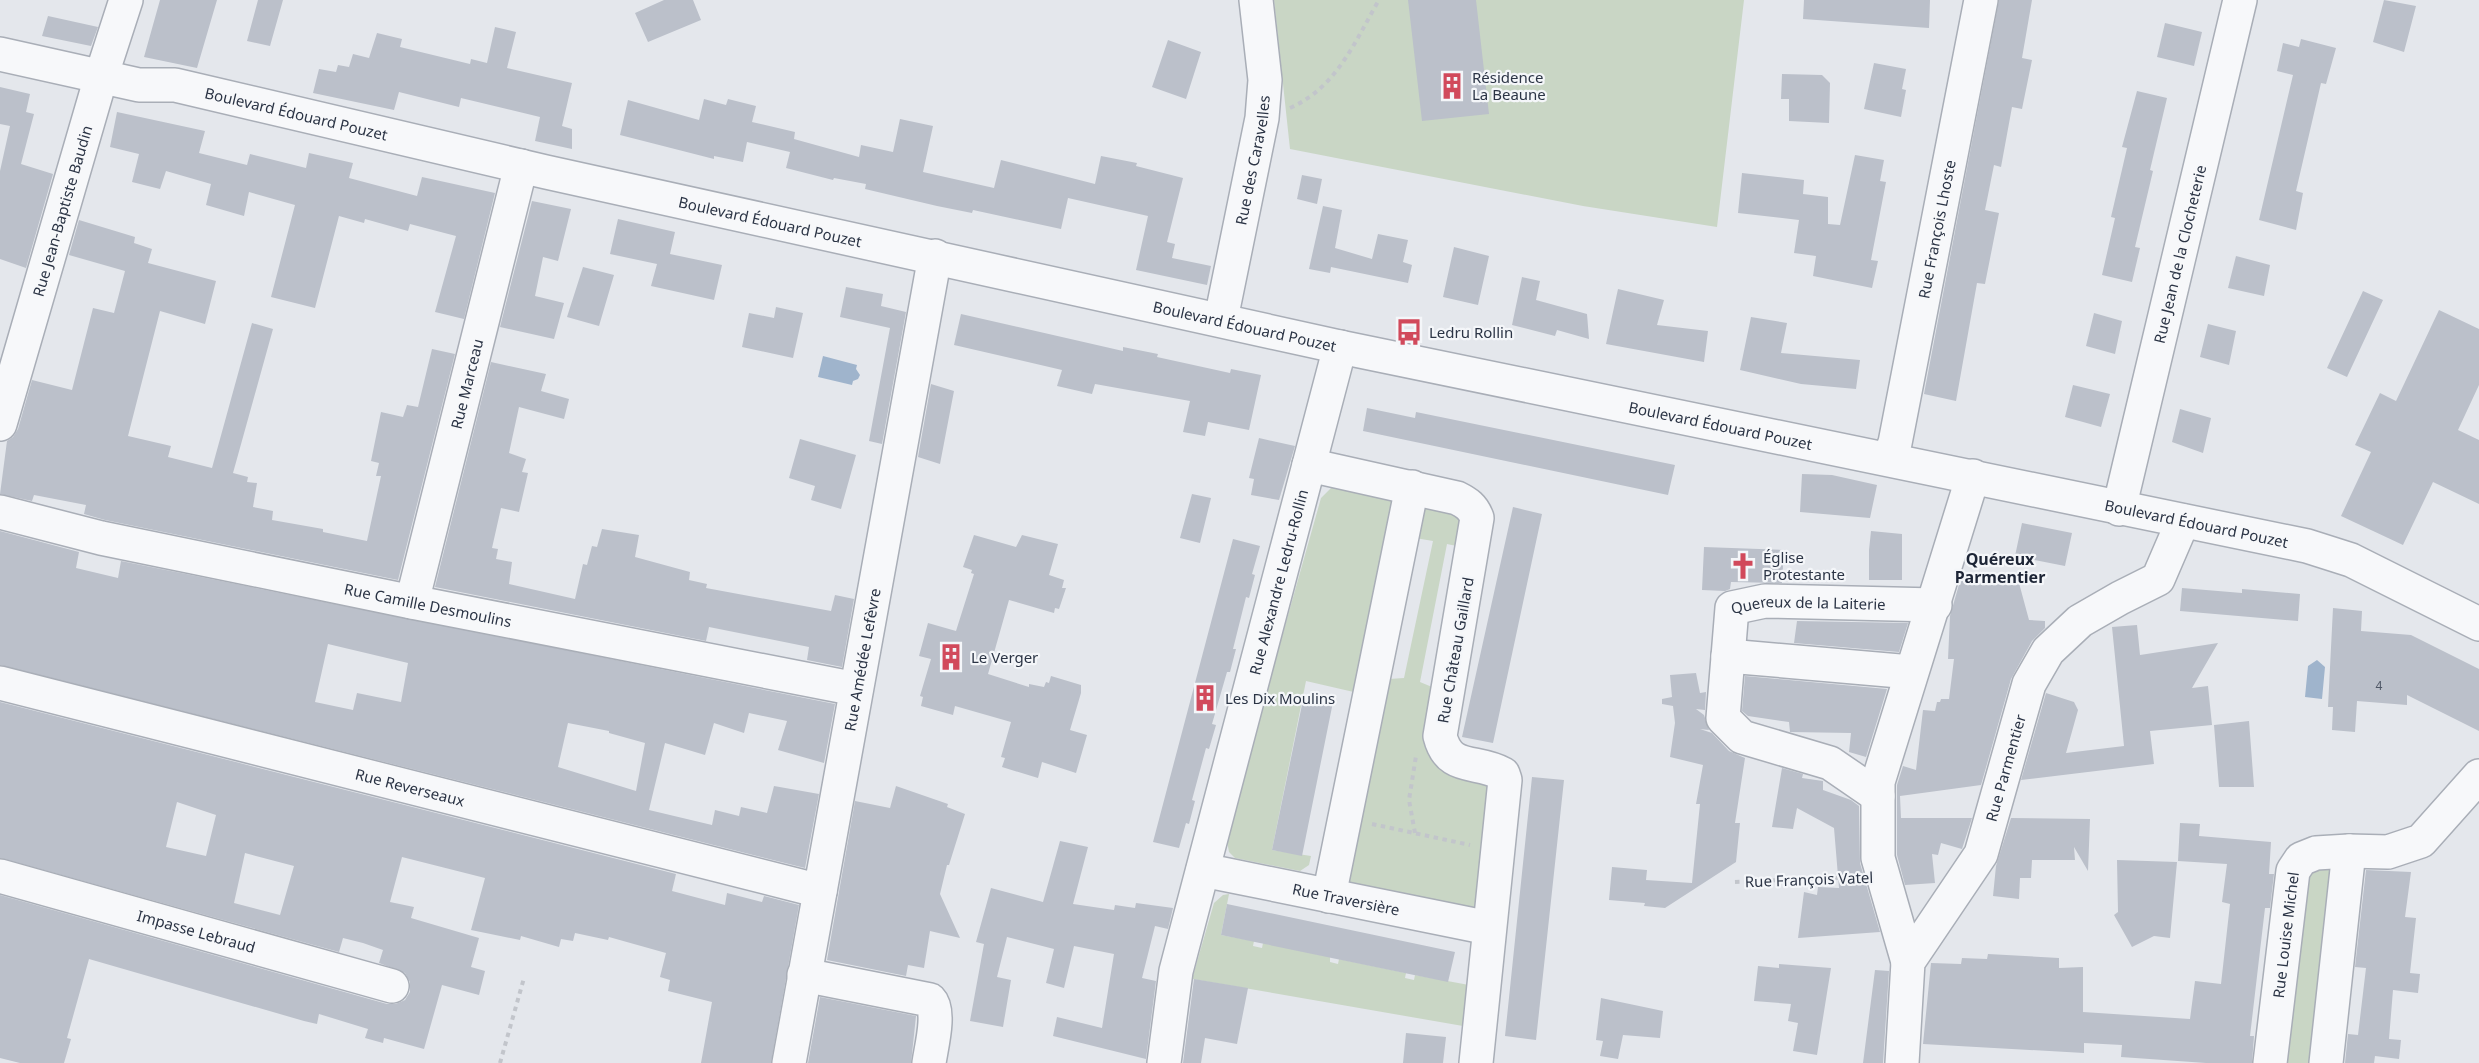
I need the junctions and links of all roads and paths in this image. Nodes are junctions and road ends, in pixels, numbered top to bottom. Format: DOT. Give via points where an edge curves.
graph roads {
  1 [pos="126,0"];
  2 [pos="1256,0"];
  3 [pos="1379,0"];
  4 [pos="1981,0"];
  5 [pos="2240,0"];
  6 [pos="0,54"];
  7 [pos="101,77"];
  8 [pos="1262,118"];
  9 [pos="521,166"];
  10 [pos="935,256"];
  11 [pos="1221,319"];
  12 [pos="1340,347"];
  13 [pos="0,424"];
  14 [pos="1890,458"];
  15 [pos="1309,465"];
  16 [pos="1973,476"];
  17 [pos="1412,487"];
  18 [pos="2120,509"];
  19 [pos="0,512"];
  20 [pos="2183,521"];
  21 [pos="412,602"];
  22 [pos="1935,605"];
  23 [pos="2479,624"];
  24 [pos="1728,656"];
  25 [pos="1911,672"];
  26 [pos="0,683"];
  27 [pos="856,689"];
  28 [pos="1442,715"];
  29 [pos="2479,776"];
  30 [pos="1878,796"];
  31 [pos="1345,818"];
  32 [pos="1415,833"];
  33 [pos="1498,850"];
  34 [pos="2349,851"];
  35 [pos="1203,870"];
  36 [pos="0,876"];
  37 [pos="1883,876"];
  38 [pos="1735,882"];
  39 [pos="820,891"];
  40 [pos="1329,896"];
  41 [pos="1489,928"];
  42 [pos="1908,962"];
  43 [pos="804,975"];
  44 [pos="524,978"];
  45 [pos="392,986"];
  46 [pos="500,1063"];
  47 [pos="789,1063"];
  48 [pos="929,1063"];
  49 [pos="1164,1063"];
  50 [pos="1476,1063"];
  51 [pos="1902,1063"];
  52 [pos="2270,1063"];
  53 [pos="2326,1063"];
  1 -- 7 [label="street, Rue Jean-Baptiste Baudin"];
  2 -- 8 [label="street, Rue des Caravelles" via="1265,80"];
  3 -- 8 [label="path" via="1327,83 1312,97"];
  4 -- 14 [label="street, Rue François Lhoste"];
  5 -- 18 [label="street, Rue Jean de la Clocheterie"];
  6 -- 7 [label="street, Boulevard Édouard Pouzet"];
  7 -- 9 [label="street, Boulevard Édouard Pouzet" via="139,86 175,85"];
  7 -- 13 [label="street, Rue Jean-Baptiste Baudin"];
  8 -- 11 [label="street, Rue des Caravelles"];
  9 -- 10 [label="street, Boulevard Édouard Pouzet"];
  9 -- 21 [label="street, Rue Marceau"];
  10 -- 11 [label="street, Boulevard Édouard Pouzet"];
  10 -- 27 [label="street, Rue Amédée Lefèvre"];
  11 -- 12 [label="street, Boulevard Édouard Pouzet"];
  12 -- 14 [label="street, Boulevard Édouard Pouzet"];
  12 -- 15 [label="street, Rue Alexandre Ledru-Rollin"];
  14 -- 16 [label="street, Boulevard Édouard Pouzet"];
  15 -- 17 [label="street, Rue Château Gaillard"];
  15 -- 35 [label="street, Rue Alexandre Ledru-Rollin"];
  16 -- 18 [label="street, Boulevard Édouard Pouzet"];
  16 -- 22 [label="street"];
  17 -- 28 [label="street, Rue Château Gaillard" via="1456,498 1468,504 1477,518"];
  17 -- 31 [label="street"];
  18 -- 20 [label="street, Boulevard Édouard Pouzet"];
  19 -- 21 [label="street, Rue Camille Desmoulins" via="101,538"];
  20 -- 23 [label="street, Boulevard Édouard Pouzet" via="2307,546 2351,560"];
  20 -- 42 [label="street, Rue Parmentier" via="2158,579 2080,621 2048,651 2029,684 1981,854"];
  21 -- 27 [label="street, Rue Camille Desmoulins"];
  22 -- 24 [label="street, Quereux de la Laiterie" via="1765,601 1732,608"];
  22 -- 25 [label="street"];
  24 -- 25 [label="street"];
  24 -- 30 [label="street, Quereux de la Laiterie" via="1723,718 1742,737 1830,763"];
  25 -- 30 [label="street" via="1878,782"];
  26 -- 39 [label="street, Rue Reverseaux"];
  27 -- 39 [label="street, Rue Amédée Lefèvre"];
  28 -- 32 [label="path" via="1417,754 1409,801"];
  28 -- 33 [label="street, Rue Château Gaillard" via="1442,747 1450,757 1503,774"];
  29 -- 34 [label="street, Rue Louise Michel" via="2421,841 2388,852"];
  30 -- 37 [label="street" via="1878,858"];
  31 -- 32 [label="path"];
  31 -- 40 [label="street"];
  32 -- 33 [label="path"];
  33 -- 41 [label="street, Rue Château Gaillard"];
  34 -- 52 [label="street, Rue Louise Michel" via="2316,853 2301,859 2293,871"];
  34 -- 53 [label="street"];
  35 -- 40 [label="street, Rue Traversière"];
  35 -- 49 [label="street, Rue Alexandre Ledru-Rollin" via="1176,971"];
  36 -- 45 [label="street, Impasse Lebraud"];
  37 -- 38 [label="path, Rue François Vatel"];
  37 -- 42 [label="street"];
  39 -- 43 [label="street, Rue Amédée Lefèvre"];
  40 -- 41 [label="street, Rue Traversière"];
  41 -- 50 [label="street, Rue Château Gaillard"];
  42 -- 51 [label="street"];
  43 -- 47 [label="street, Rue Amédée Lefèvre"];
  43 -- 48 [label="street" via="930,1000 936,1015"];
  44 -- 46 [label="path"];
}
